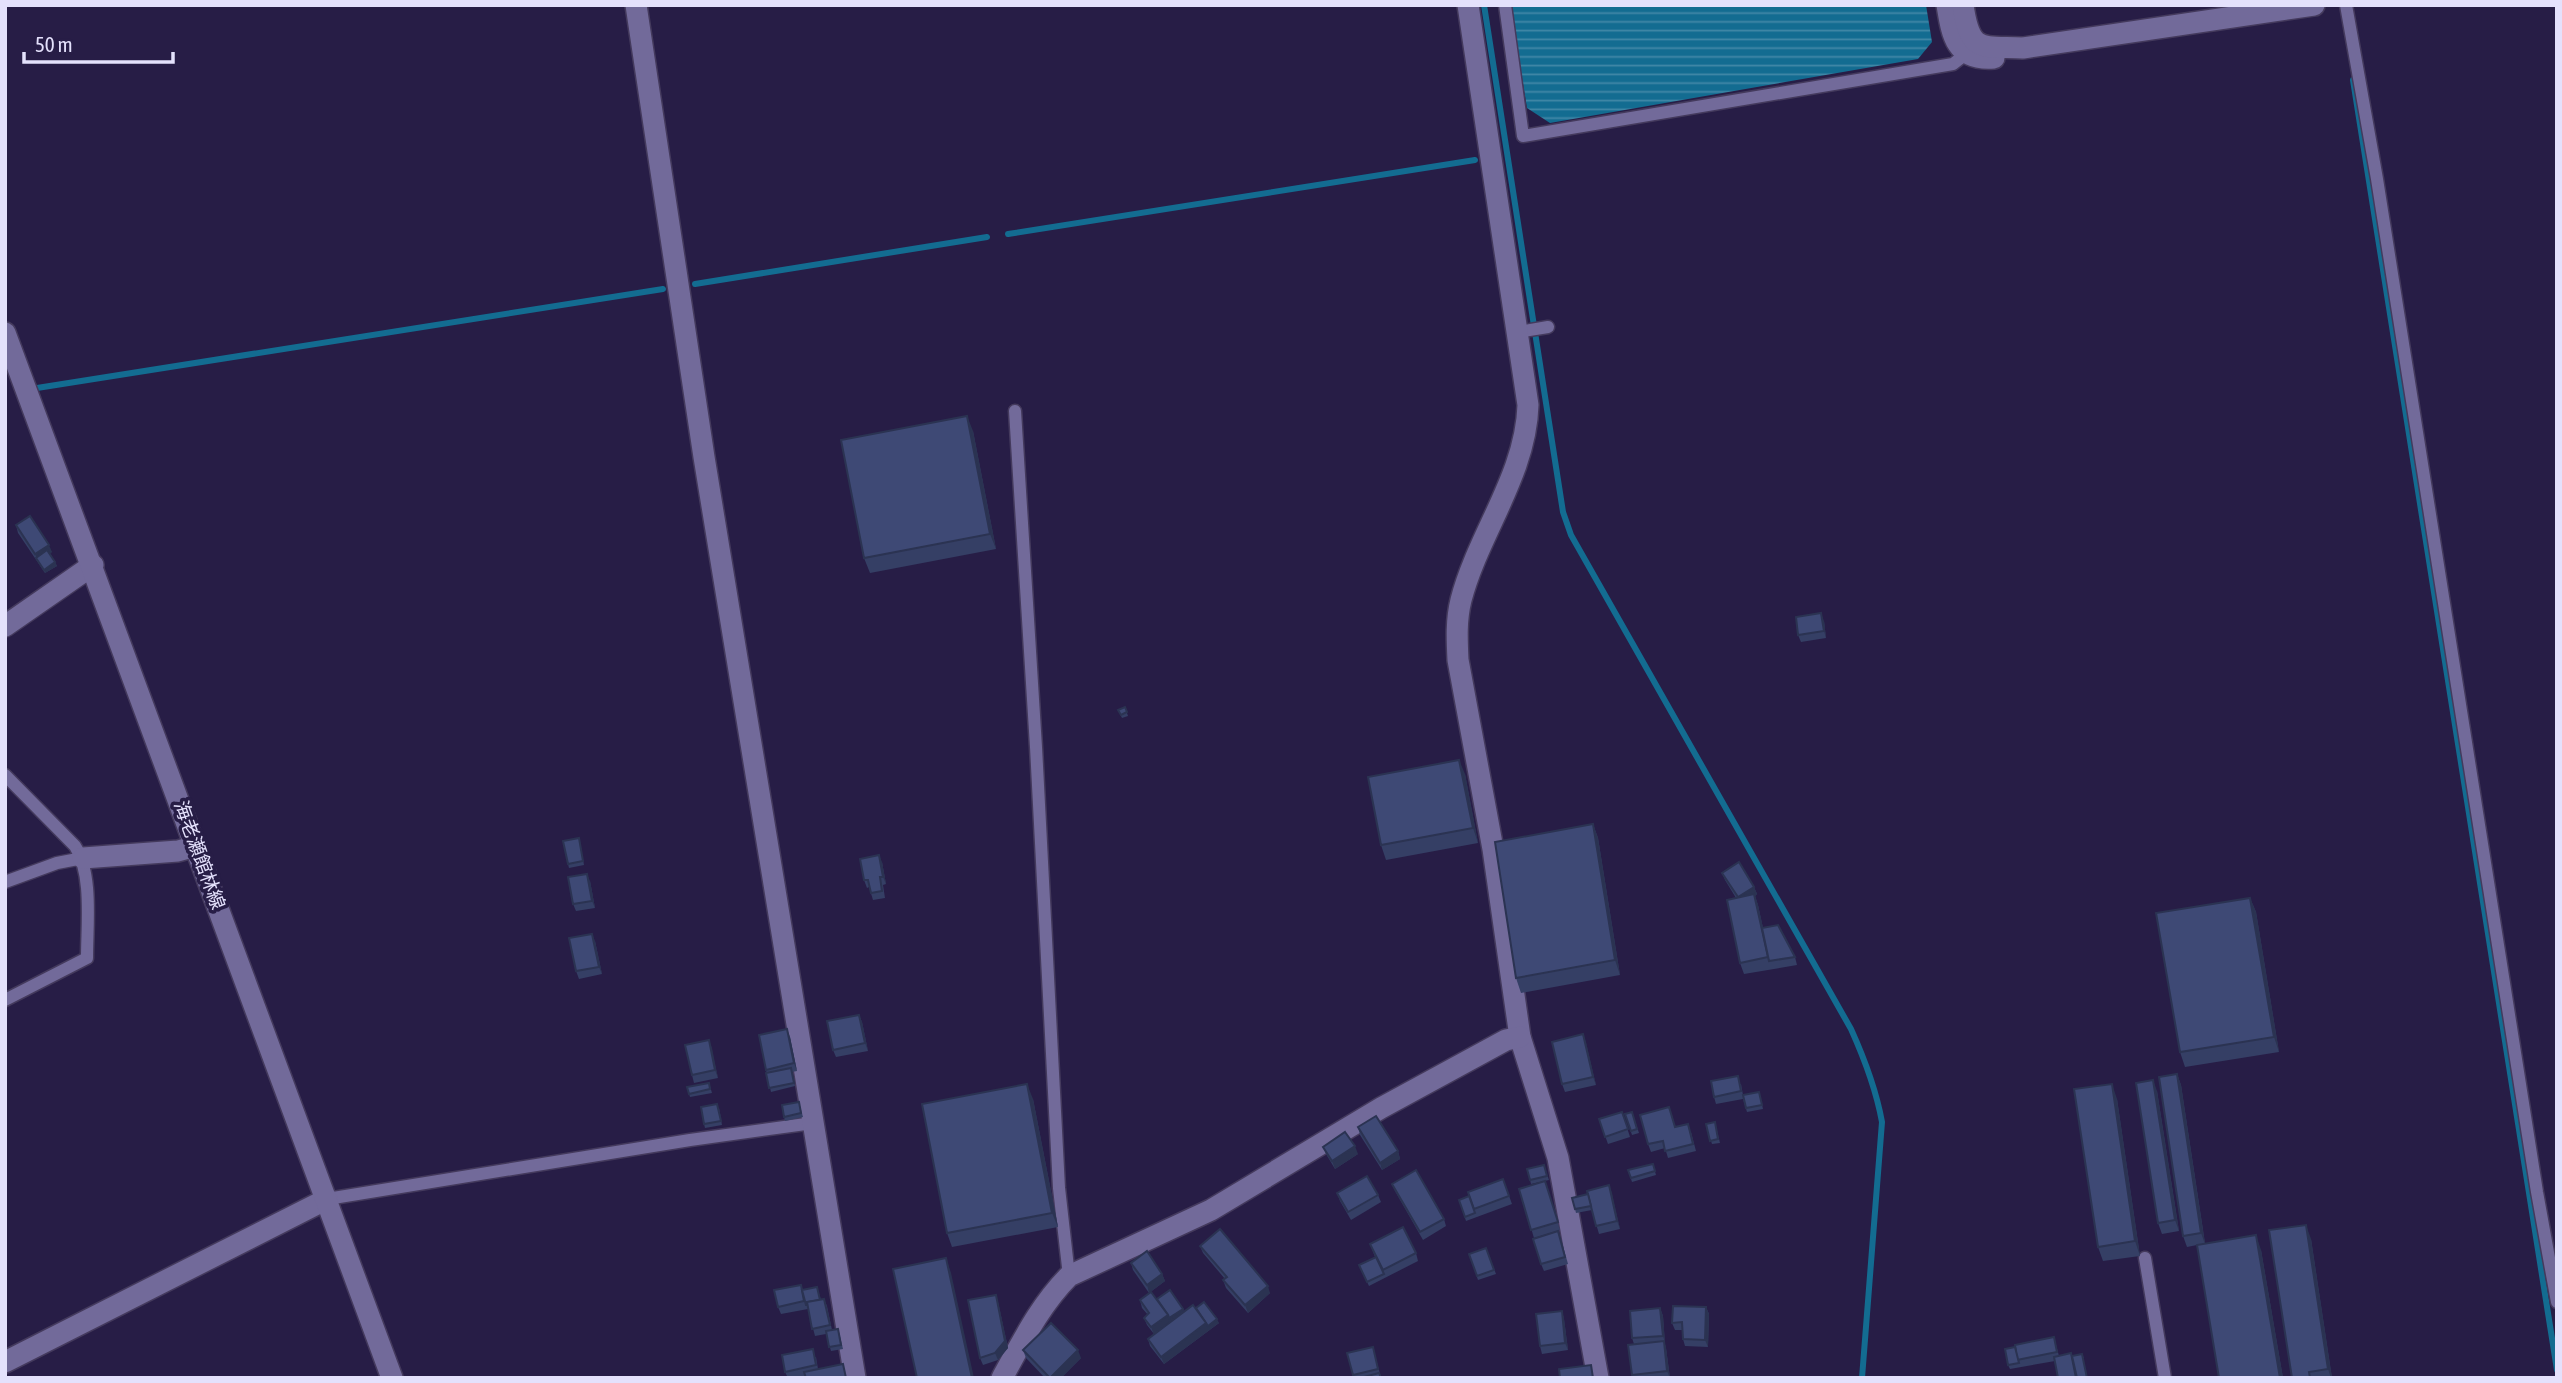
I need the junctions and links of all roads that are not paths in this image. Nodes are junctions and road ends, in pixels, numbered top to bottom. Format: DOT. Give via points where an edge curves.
graph roads {
  1 [pos="636,5"];
  2 [pos="1468,5"];
  3 [pos="1505,5"];
  4 [pos="1947,5"];
  5 [pos="1963,5"];
  6 [pos="2314,5"];
  7 [pos="2346,5"];
  8 [pos="2023,48"];
  9 [pos="1967,54"];
  10 [pos="1546,328"];
  11 [pos="1522,331"];
  12 [pos="5,333"];
  13 [pos="1014,411"];
  14 [pos="93,565"];
  15 [pos="5,626"];
  16 [pos="5,775"];
  17 [pos="196,846"];
  18 [pos="83,859"];
  19 [pos="5,882"];
  20 [pos="5,1000"];
  21 [pos="1520,1037"];
  22 [pos="813,1123"];
  23 [pos="327,1199"];
  24 [pos="2145,1258"];
  25 [pos="1069,1276"];
  26 [pos="2557,1302"];
  27 [pos="5,1362"];
  28 [pos="393,1378"];
  29 [pos="855,1378"];
  30 [pos="1002,1378"];
  31 [pos="1598,1378"];
  32 [pos="2165,1378"];
  1 -- 22 [label="street" via="706,471"];
  2 -- 11 [label="street"];
  3 -- 9 [label="lane" via="1523,136 1952,64"];
  4 -- 9 [label="street" via="1952,35"];
  5 -- 8 [label="street" via="1967,27 1977,43"];
  6 -- 8 [label="street"];
  7 -- 26 [label="lane"];
  8 -- 9 [label="street" via="1993,58"];
  10 -- 11 [label="lane"];
  11 -- 21 [label="street" via="1528,424 1522,451 1466,584 1456,633"];
  12 -- 14 [label="street, 海老瀬館林線"];
  13 -- 25 [label="lane" via="1059,1188"];
  14 -- 15 [label="street"];
  14 -- 17 [label="street, 海老瀬館林線"];
  16 -- 18 [label="lane"];
  17 -- 18 [label="street"];
  17 -- 23 [label="street, 海老瀬館林線"];
  18 -- 19 [label="lane" via="57,863"];
  18 -- 20 [label="lane" via="88,958"];
  21 -- 25 [label="street" via="1426,1082 1211,1209"];
  21 -- 31 [label="street" via="1558,1158"];
  22 -- 23 [label="lane"];
  22 -- 29 [label="street"];
  23 -- 27 [label="street"];
  23 -- 28 [label="street, 海老瀬館林線"];
  24 -- 32 [label="lane"];
  25 -- 30 [label="street" via="1039,1312"];
}
